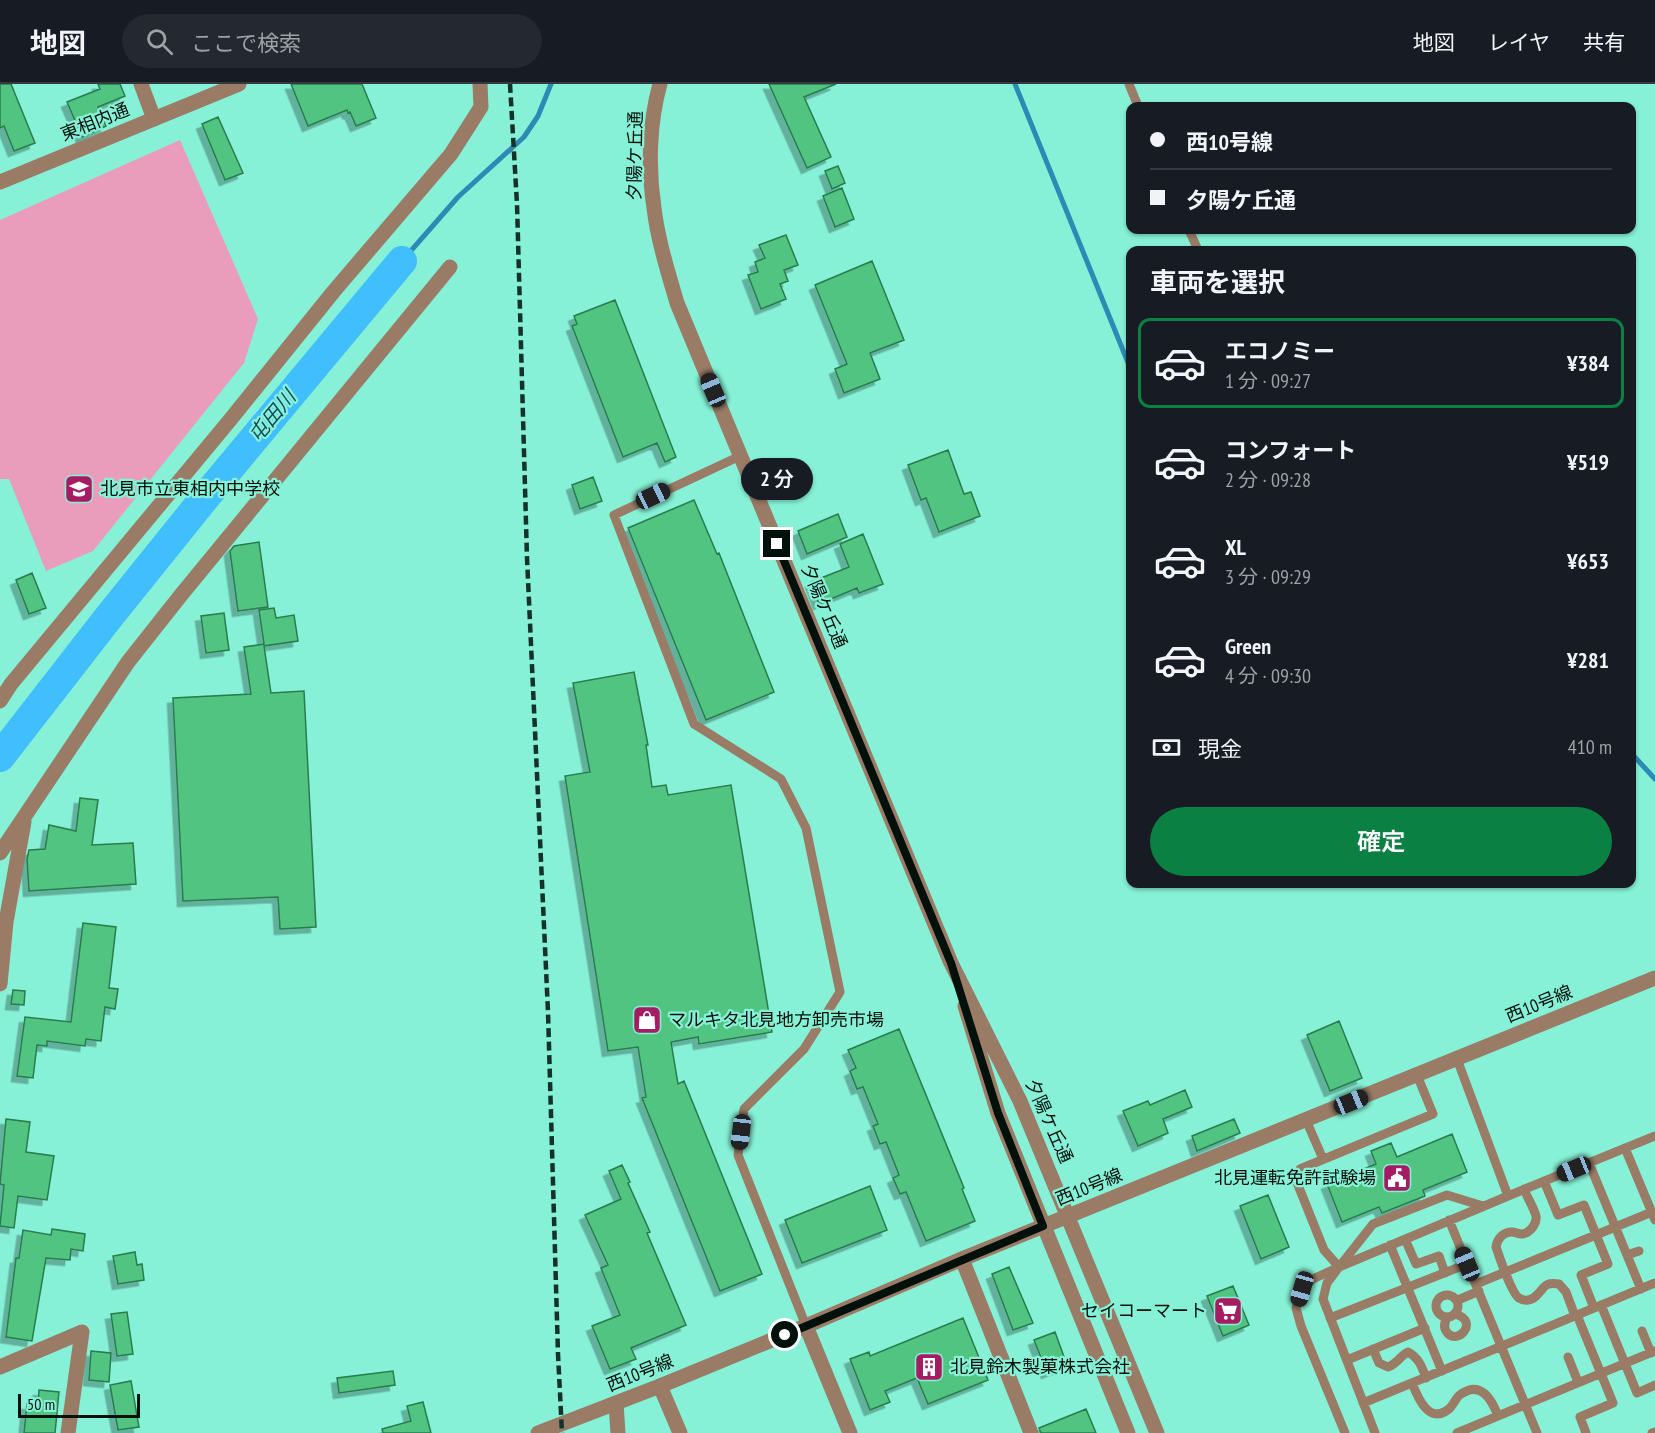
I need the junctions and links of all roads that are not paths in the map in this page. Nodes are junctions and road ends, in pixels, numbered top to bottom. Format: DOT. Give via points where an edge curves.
graph roads {
  1 [pos="141,84"];
  2 [pos="239,84"];
  3 [pos="480,84"];
  4 [pos="660,84"];
  5 [pos="1129,84"];
  6 [pos="1136,102"];
  7 [pos="154,118"];
  8 [pos="0,182"];
  9 [pos="450,267"];
  10 [pos="740,456"];
  11 [pos="0,701"];
  12 [pos="26,813"];
  13 [pos="0,853"];
  14 [pos="3,923"];
  15 [pos="951,963"];
  16 [pos="1655,978"];
  17 [pos="0,984"];
  18 [pos="1457,1059"];
  19 [pos="1417,1075"];
  20 [pos="1306,1120"];
  21 [pos="1655,1136"];
  22 [pos="1625,1148"];
  23 [pos="1323,1159"];
  24 [pos="1589,1163"];
  25 [pos="1544,1181"];
  26 [pos="1524,1189"];
  27 [pos="1614,1192"];
  28 [pos="1508,1196"];
  29 [pos="1603,1197"];
  30 [pos="1483,1206"];
  31 [pos="1068,1216"];
  32 [pos="1653,1216"];
  33 [pos="1449,1220"];
  34 [pos="1043,1226"];
  35 [pos="1616,1227"];
  36 [pos="1596,1235"];
  37 [pos="1406,1239"];
  38 [pos="1390,1245"];
  39 [pos="1639,1251"];
  40 [pos="1627,1256"];
  41 [pos="962,1259"];
  42 [pos="1467,1264"];
  43 [pos="1339,1267"];
  44 [pos="1506,1272"];
  45 [pos="1445,1273"];
  46 [pos="1655,1283"];
  47 [pos="1408,1287"];
  48 [pos="1477,1288"];
  49 [pos="1641,1289"];
  50 [pos="1458,1300"];
  51 [pos="1597,1307"];
  52 [pos="1451,1315"];
  53 [pos="1576,1316"];
  54 [pos="1330,1318"];
  55 [pos="806,1326"];
  56 [pos="1445,1330"];
  57 [pos="1642,1331"];
  58 [pos="1427,1333"];
  59 [pos="1502,1346"];
  60 [pos="1373,1349"];
  61 [pos="1653,1352"];
  62 [pos="1568,1358"];
  63 [pos="1347,1360"];
  64 [pos="1624,1363"];
  65 [pos="0,1367"];
  66 [pos="1442,1371"];
  67 [pos="1600,1373"];
  68 [pos="1426,1377"];
  69 [pos="1578,1382"];
  70 [pos="1412,1383"];
  71 [pos="1655,1385"];
  72 [pos="660,1386"];
  73 [pos="616,1403"];
  74 [pos="1364,1403"];
  75 [pos="1526,1404"];
  76 [pos="1498,1416"];
  77 [pos="68,1433"];
  78 [pos="538,1433"];
  79 [pos="618,1433"];
  80 [pos="680,1433"];
  81 [pos="850,1433"];
  82 [pos="1031,1433"];
  83 [pos="1128,1433"];
  84 [pos="1157,1433"];
  85 [pos="1345,1433"];
  86 [pos="1375,1433"];
  87 [pos="1458,1433"];
  88 [pos="1537,1433"];
  89 [pos="1586,1433"];
  1 -- 7 [label="street"];
  2 -- 7 [label="street, 東相内通"];
  3 -- 11 [label="street" via="481,108 450,153"];
  4 -- 10 [label="street, 夕陽ケ丘通" via="651,157 654,208 663,256 676,303"];
  5 -- 6 [label="lane"];
  7 -- 8 [label="street, 東相内通"];
  9 -- 12 [label="street" via="128,662"];
  10 -- 15 [label="street, 夕陽ケ丘通"];
  10 -- 55 [label="lane" via="614,515 694,724 781,778 806,828 840,992 804,1049 744,1109 738,1155"];
  12 -- 13 [label="street"];
  12 -- 14 [label="street"];
  14 -- 17 [label="street"];
  15 -- 31 [label="street, 夕陽ケ丘通" via="1020,1101"];
  15 -- 34 [label="street, 夕陽ケ丘通" via="998,1113"];
  16 -- 18 [label="street, 西10号線"];
  18 -- 19 [label="street, 西10号線"];
  18 -- 28 [label="lane"];
  19 -- 20 [label="street, 西10号線"];
  19 -- 23 [label="lane" via="1433,1114"];
  20 -- 23 [label="lane"];
  20 -- 31 [label="street, 西10号線"];
  21 -- 22 [label="lane"];
  22 -- 24 [label="lane"];
  22 -- 32 [label="lane"];
  23 -- 43 [label="lane" via="1300,1168 1296,1180 1324,1250"];
  24 -- 25 [label="lane"];
  24 -- 29 [label="lane"];
  25 -- 26 [label="lane"];
  25 -- 36 [label="lane" via="1558,1215 1584,1205"];
  26 -- 28 [label="lane"];
  26 -- 44 [label="lane" via="1536,1216 1529,1232 1505,1233 1497,1239 1496,1247"];
  27 -- 29 [label="lane"];
  28 -- 30 [label="lane"];
  29 -- 35 [label="lane"];
  30 -- 33 [label="lane"];
  30 -- 43 [label="lane" via="1447,1195 1372,1224"];
  31 -- 34 [label="street, 西10号線"];
  31 -- 84 [label="street, 夕陽ケ丘通"];
  32 -- 35 [label="lane"];
  33 -- 37 [label="lane"];
  33 -- 42 [label="lane"];
  34 -- 41 [label="street, 西10号線"];
  34 -- 83 [label="street, 夕陽ケ丘通"];
  35 -- 36 [label="lane"];
  35 -- 40 [label="lane"];
  36 -- 44 [label="lane"];
  36 -- 51 [label="lane" via="1608,1264 1581,1275"];
  37 -- 38 [label="lane"];
  37 -- 45 [label="lane" via="1416,1264 1439,1256"];
  38 -- 43 [label="lane"];
  38 -- 47 [label="lane"];
  39 -- 40 [label="lane"];
  40 -- 49 [label="lane"];
  41 -- 55 [label="street, 西10号線"];
  41 -- 82 [label="street"];
  42 -- 45 [label="lane"];
  42 -- 48 [label="lane"];
  43 -- 54 [label="lane" via="1327,1282 1323,1299"];
  43 -- 85 [label="lane" via="1302,1289 1296,1308"];
  44 -- 48 [label="lane"];
  44 -- 53 [label="lane" via="1519,1299 1535,1298 1550,1283 1560,1284"];
  45 -- 47 [label="lane"];
  46 -- 49 [label="lane"];
  47 -- 54 [label="lane"];
  47 -- 58 [label="lane"];
  48 -- 50 [label="lane"];
  48 -- 59 [label="lane"];
  49 -- 51 [label="lane"];
  50 -- 52 [label="lane" via="1459,1307"];
  50 -- 52 [label="lane" via="1448,1294 1437,1299 1437,1311 1442,1316"];
  51 -- 53 [label="lane"];
  51 -- 64 [label="lane"];
  52 -- 56 [label="lane" via="1444,1323"];
  52 -- 56 [label="lane" via="1466,1320 1465,1332 1455,1337"];
  53 -- 59 [label="lane"];
  53 -- 67 [label="lane"];
  54 -- 63 [label="lane"];
  55 -- 72 [label="street, 西10号線"];
  55 -- 81 [label="street"];
  56 -- 58 [label="lane"];
  57 -- 61 [label="lane"];
  58 -- 60 [label="lane"];
  58 -- 66 [label="lane"];
  59 -- 66 [label="lane"];
  59 -- 75 [label="lane"];
  60 -- 63 [label="lane"];
  60 -- 68 [label="lane" via="1379,1363 1388,1367 1408,1352 1414,1355"];
  61 -- 64 [label="lane"];
  62 -- 69 [label="lane"];
  63 -- 74 [label="lane"];
  64 -- 67 [label="lane"];
  64 -- 71 [label="lane" via="1637,1393"];
  65 -- 77 [label="street" via="82,1332"];
  66 -- 68 [label="lane"];
  67 -- 69 [label="lane"];
  67 -- 89 [label="lane" via="1613,1403 1580,1417"];
  68 -- 70 [label="lane"];
  69 -- 75 [label="lane"];
  70 -- 74 [label="lane"];
  70 -- 76 [label="lane" via="1427,1411 1447,1411 1460,1394 1473,1389 1484,1392"];
  72 -- 73 [label="street, 西10号線"];
  72 -- 80 [label="street"];
  73 -- 78 [label="street, 西10号線"];
  73 -- 79 [label="street"];
  74 -- 86 [label="lane"];
  75 -- 76 [label="lane"];
  75 -- 88 [label="lane"];
  76 -- 87 [label="lane"];
}
